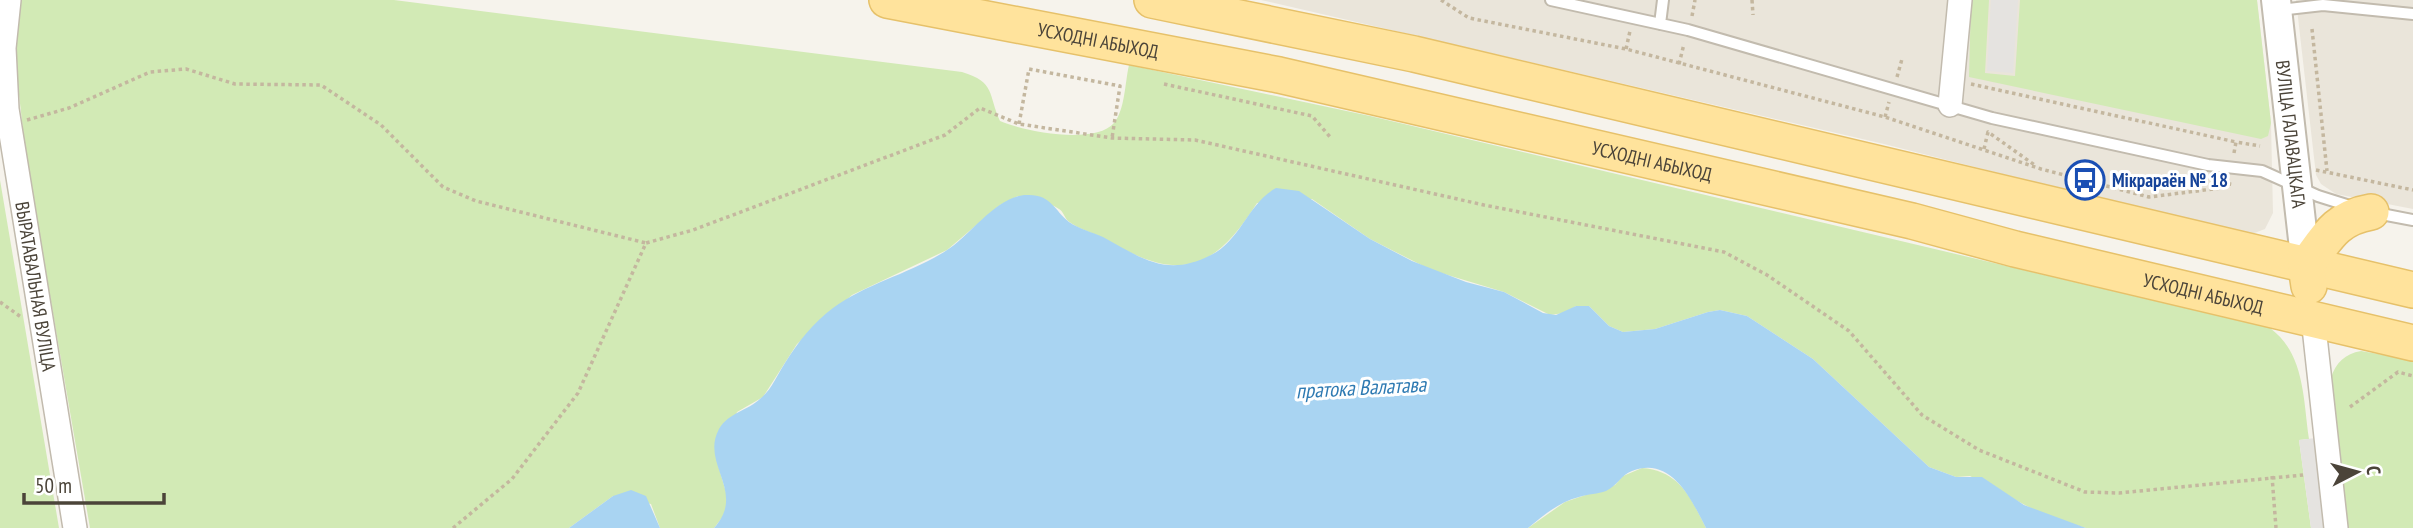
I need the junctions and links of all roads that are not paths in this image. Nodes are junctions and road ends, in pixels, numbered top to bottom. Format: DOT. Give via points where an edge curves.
graph roads {
  1 [pos="9,0"];
  2 [pos="887,0"];
  3 [pos="1551,0"];
  4 [pos="1663,0"];
  5 [pos="1960,0"];
  6 [pos="1160,1"];
  7 [pos="2276,5"];
  8 [pos="2413,14"];
  9 [pos="1660,24"];
  10 [pos="1950,105"];
  11 [pos="2306,178"];
  12 [pos="2371,212"];
  13 [pos="2413,220"];
  14 [pos="2306,266"];
  15 [pos="2413,290"];
  16 [pos="2312,318"];
  17 [pos="2413,343"];
  18 [pos="75,528"];
  19 [pos="2336,528"];
  1 -- 18 [label="street, ВЫРАТАВАЛЬНАЯ ВУЛІЦА" via="4,48 9,125"];
  2 -- 16 [label="main road, УСХОДНІ АБЫХОД" via="1279,75"];
  3 -- 9 [label="lane"];
  4 -- 9 [label="lane"];
  5 -- 10 [label="street"];
  6 -- 14 [label="main road" via="1413,54"];
  7 -- 8 [label="lane"];
  7 -- 11 [label="street, ВУЛІЦА ГАЛАВАЦКАГА"];
  9 -- 10 [label="lane"];
  10 -- 11 [label="lane" via="2099,143 2208,165"];
  11 -- 12 [label="lane"];
  11 -- 14 [label="street, ВУЛІЦА ГАЛАВАЦКАГА"];
  12 -- 13 [label="lane"];
  12 -- 14 [label="main road" via="2340,221"];
  14 -- 15 [label="main road"];
  14 -- 16 [label="main road"];
  16 -- 17 [label="main road, УСХОДНІ АБЫХОД"];
  16 -- 19 [label="street"];
}
